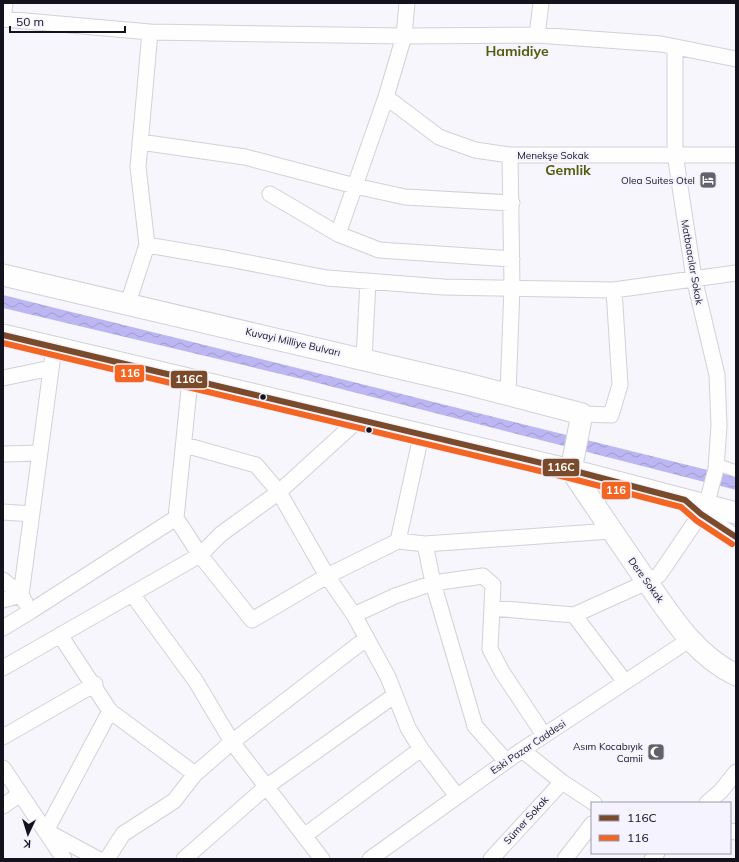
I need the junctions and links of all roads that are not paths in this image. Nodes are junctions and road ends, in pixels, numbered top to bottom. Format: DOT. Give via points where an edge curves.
graph roads {
  1 [pos="5,3"];
  2 [pos="407,3"];
  3 [pos="541,3"];
  4 [pos="3,19"];
  5 [pos="150,32"];
  6 [pos="537,35"];
  7 [pos="404,36"];
  8 [pos="675,47"];
  9 [pos="736,59"];
  10 [pos="386,96"];
  11 [pos="140,142"];
  12 [pos="675,154"];
  13 [pos="736,154"];
  14 [pos="510,155"];
  15 [pos="355,186"];
  16 [pos="270,194"];
  17 [pos="512,203"];
  18 [pos="338,234"];
  19 [pos="147,245"];
  20 [pos="512,259"];
  21 [pos="736,273"];
  22 [pos="3,275"];
  23 [pos="694,278"];
  24 [pos="368,281"];
  25 [pos="512,287"];
  26 [pos="614,290"];
  27 [pos="128,303"];
  28 [pos="3,335"];
  29 [pos="54,347"];
  30 [pos="364,359"];
  31 [pos="51,368"];
  32 [pos="3,378"];
  33 [pos="190,380"];
  34 [pos="508,394"];
  35 [pos="358,420"];
  36 [pos="580,422"];
  37 [pos="421,436"];
  38 [pos="185,445"];
  39 [pos="40,453"];
  40 [pos="3,454"];
  41 [pos="573,462"];
  42 [pos="736,471"];
  43 [pos="710,490"];
  44 [pos="279,492"];
  45 [pos="3,512"];
  46 [pos="736,513"];
  47 [pos="32,514"];
  48 [pos="176,518"];
  49 [pos="611,531"];
  50 [pos="736,537"];
  51 [pos="398,541"];
  52 [pos="425,544"];
  53 [pos="200,555"];
  54 [pos="327,576"];
  55 [pos="3,580"];
  56 [pos="647,582"];
  57 [pos="433,584"];
  58 [pos="132,594"];
  59 [pos="21,595"];
  60 [pos="3,600"];
  61 [pos="492,608"];
  62 [pos="31,611"];
  63 [pos="354,615"];
  64 [pos="574,615"];
  65 [pos="3,628"];
  66 [pos="60,635"];
  67 [pos="367,638"];
  68 [pos="689,640"];
  69 [pos="3,668"];
  70 [pos="736,675"];
  71 [pos="625,682"];
  72 [pos="95,684"];
  73 [pos="395,695"];
  74 [pos="110,711"];
  75 [pos="544,735"];
  76 [pos="3,737"];
  77 [pos="232,742"];
  78 [pos="421,749"];
  79 [pos="522,750"];
  80 [pos="506,761"];
  81 [pos="3,768"];
  82 [pos="736,772"];
  83 [pos="195,774"];
  84 [pos="562,782"];
  85 [pos="266,787"];
  86 [pos="20,794"];
  87 [pos="457,796"];
  88 [pos="592,802"];
  89 [pos="708,802"];
  90 [pos="3,806"];
  91 [pos="591,825"];
  92 [pos="46,831"];
  93 [pos="304,836"];
  94 [pos="64,859"];
  95 [pos="98,859"];
  96 [pos="108,859"];
  97 [pos="184,859"];
  98 [pos="322,859"];
  99 [pos="370,859"];
  100 [pos="491,859"];
  101 [pos="565,859"];
  1 -- 4 [label="street"];
  2 -- 7 [label="street"];
  3 -- 6 [label="street"];
  4 -- 5 [label="street"];
  5 -- 7 [label="street"];
  5 -- 11 [label="street"];
  6 -- 7 [label="street"];
  6 -- 8 [label="street"];
  7 -- 10 [label="street"];
  8 -- 9 [label="street"];
  8 -- 12 [label="street, Matbaacılar Sokak"];
  10 -- 14 [label="street, Menekşe Sokak" via="439,138 475,150"];
  10 -- 15 [label="street"];
  11 -- 15 [label="street" via="245,157"];
  11 -- 19 [label="street" via="138,167"];
  12 -- 13 [label="street, Menekşe Sokak"];
  12 -- 14 [label="street, Menekşe Sokak"];
  12 -- 23 [label="street, Matbaacılar Sokak"];
  14 -- 17 [label="street"];
  15 -- 17 [label="street" via="405,197"];
  15 -- 18 [label="street"];
  16 -- 18 [label="street"];
  17 -- 20 [label="street"];
  18 -- 20 [label="street" via="379,250"];
  19 -- 24 [label="street" via="327,278"];
  19 -- 27 [label="street"];
  20 -- 25 [label="street"];
  21 -- 23 [label="street"];
  22 -- 27 [label="main road, Kuvayi Milliye Bulvarı"];
  23 -- 26 [label="street"];
  23 -- 43 [label="street, Matbaacılar Sokak" via="717,375 719,425"];
  24 -- 25 [label="street" via="443,287"];
  24 -- 30 [label="street"];
  25 -- 26 [label="street"];
  25 -- 34 [label="street"];
  26 -- 36 [label="street" via="620,385 612,416"];
  27 -- 30 [label="main road, Kuvayi Milliye Bulvarı"];
  28 -- 29 [label="main road"];
  29 -- 31 [label="street"];
  29 -- 33 [label="main road"];
  30 -- 34 [label="main road, Kuvayi Milliye Bulvarı"];
  31 -- 32 [label="street"];
  31 -- 39 [label="street"];
  33 -- 35 [label="main road"];
  33 -- 38 [label="street"];
  34 -- 36 [label="main road, Kuvayi Milliye Bulvarı"];
  35 -- 37 [label="main road"];
  35 -- 44 [label="street"];
  36 -- 41 [label="main road"];
  37 -- 41 [label="main road"];
  37 -- 51 [label="street"];
  38 -- 44 [label="street" via="256,465"];
  38 -- 48 [label="street"];
  39 -- 40 [label="street"];
  39 -- 47 [label="street"];
  41 -- 43 [label="main road" via="685,500"];
  41 -- 49 [label="main road, Dere Sokak"];
  42 -- 43 [label="street"];
  43 -- 46 [label="main road"];
  43 -- 50 [label="street"];
  43 -- 56 [label="street" via="659,575"];
  44 -- 53 [label="street" via="221,534"];
  44 -- 54 [label="street"];
  45 -- 47 [label="street"];
  47 -- 59 [label="street"];
  48 -- 53 [label="street"];
  48 -- 62 [label="street"];
  49 -- 52 [label="street"];
  49 -- 56 [label="main road, Dere Sokak"];
  51 -- 52 [label="street"];
  51 -- 54 [label="street"];
  52 -- 57 [label="street"];
  53 -- 54 [label="street" via="252,620"];
  53 -- 58 [label="street"];
  54 -- 63 [label="street"];
  55 -- 59 [label="street"];
  56 -- 64 [label="street"];
  56 -- 68 [label="main road, Dere Sokak"];
  57 -- 61 [label="street" via="483,576 493,585"];
  57 -- 63 [label="street" via="396,596"];
  57 -- 80 [label="street" via="475,726"];
  58 -- 66 [label="street"];
  58 -- 77 [label="street" via="195,680"];
  59 -- 60 [label="street"];
  59 -- 62 [label="street"];
  61 -- 64 [label="street"];
  61 -- 75 [label="street" via="490,649 502,672"];
  62 -- 65 [label="street"];
  63 -- 67 [label="street"];
  64 -- 71 [label="street"];
  66 -- 69 [label="street"];
  66 -- 72 [label="street"];
  67 -- 73 [label="street"];
  67 -- 77 [label="street"];
  68 -- 70 [label="main road, Dere Sokak" via="707,657"];
  68 -- 71 [label="street, Eski Pazar Caddesi"];
  71 -- 75 [label="street, Eski Pazar Caddesi"];
  72 -- 74 [label="street"];
  72 -- 76 [label="street"];
  73 -- 78 [label="street" via="408,728"];
  73 -- 85 [label="street"];
  74 -- 83 [label="street"];
  74 -- 92 [label="street"];
  75 -- 79 [label="street, Eski Pazar Caddesi"];
  77 -- 83 [label="street"];
  77 -- 85 [label="street"];
  78 -- 87 [label="street"];
  78 -- 93 [label="street"];
  79 -- 80 [label="street, Eski Pazar Caddesi"];
  79 -- 84 [label="street"];
  80 -- 87 [label="street, Eski Pazar Caddesi"];
  81 -- 86 [label="street"];
  82 -- 89 [label="street"];
  83 -- 96 [label="street" via="174,801 123,834"];
  84 -- 88 [label="street"];
  84 -- 100 [label="street, Sümer Sokak"];
  85 -- 93 [label="street"];
  85 -- 97 [label="street"];
  86 -- 90 [label="street"];
  86 -- 92 [label="street"];
  87 -- 99 [label="street, Eski Pazar Caddesi"];
  91 -- 101 [label="street"];
  92 -- 94 [label="street"];
  92 -- 95 [label="street"];
  93 -- 98 [label="street"];
}
